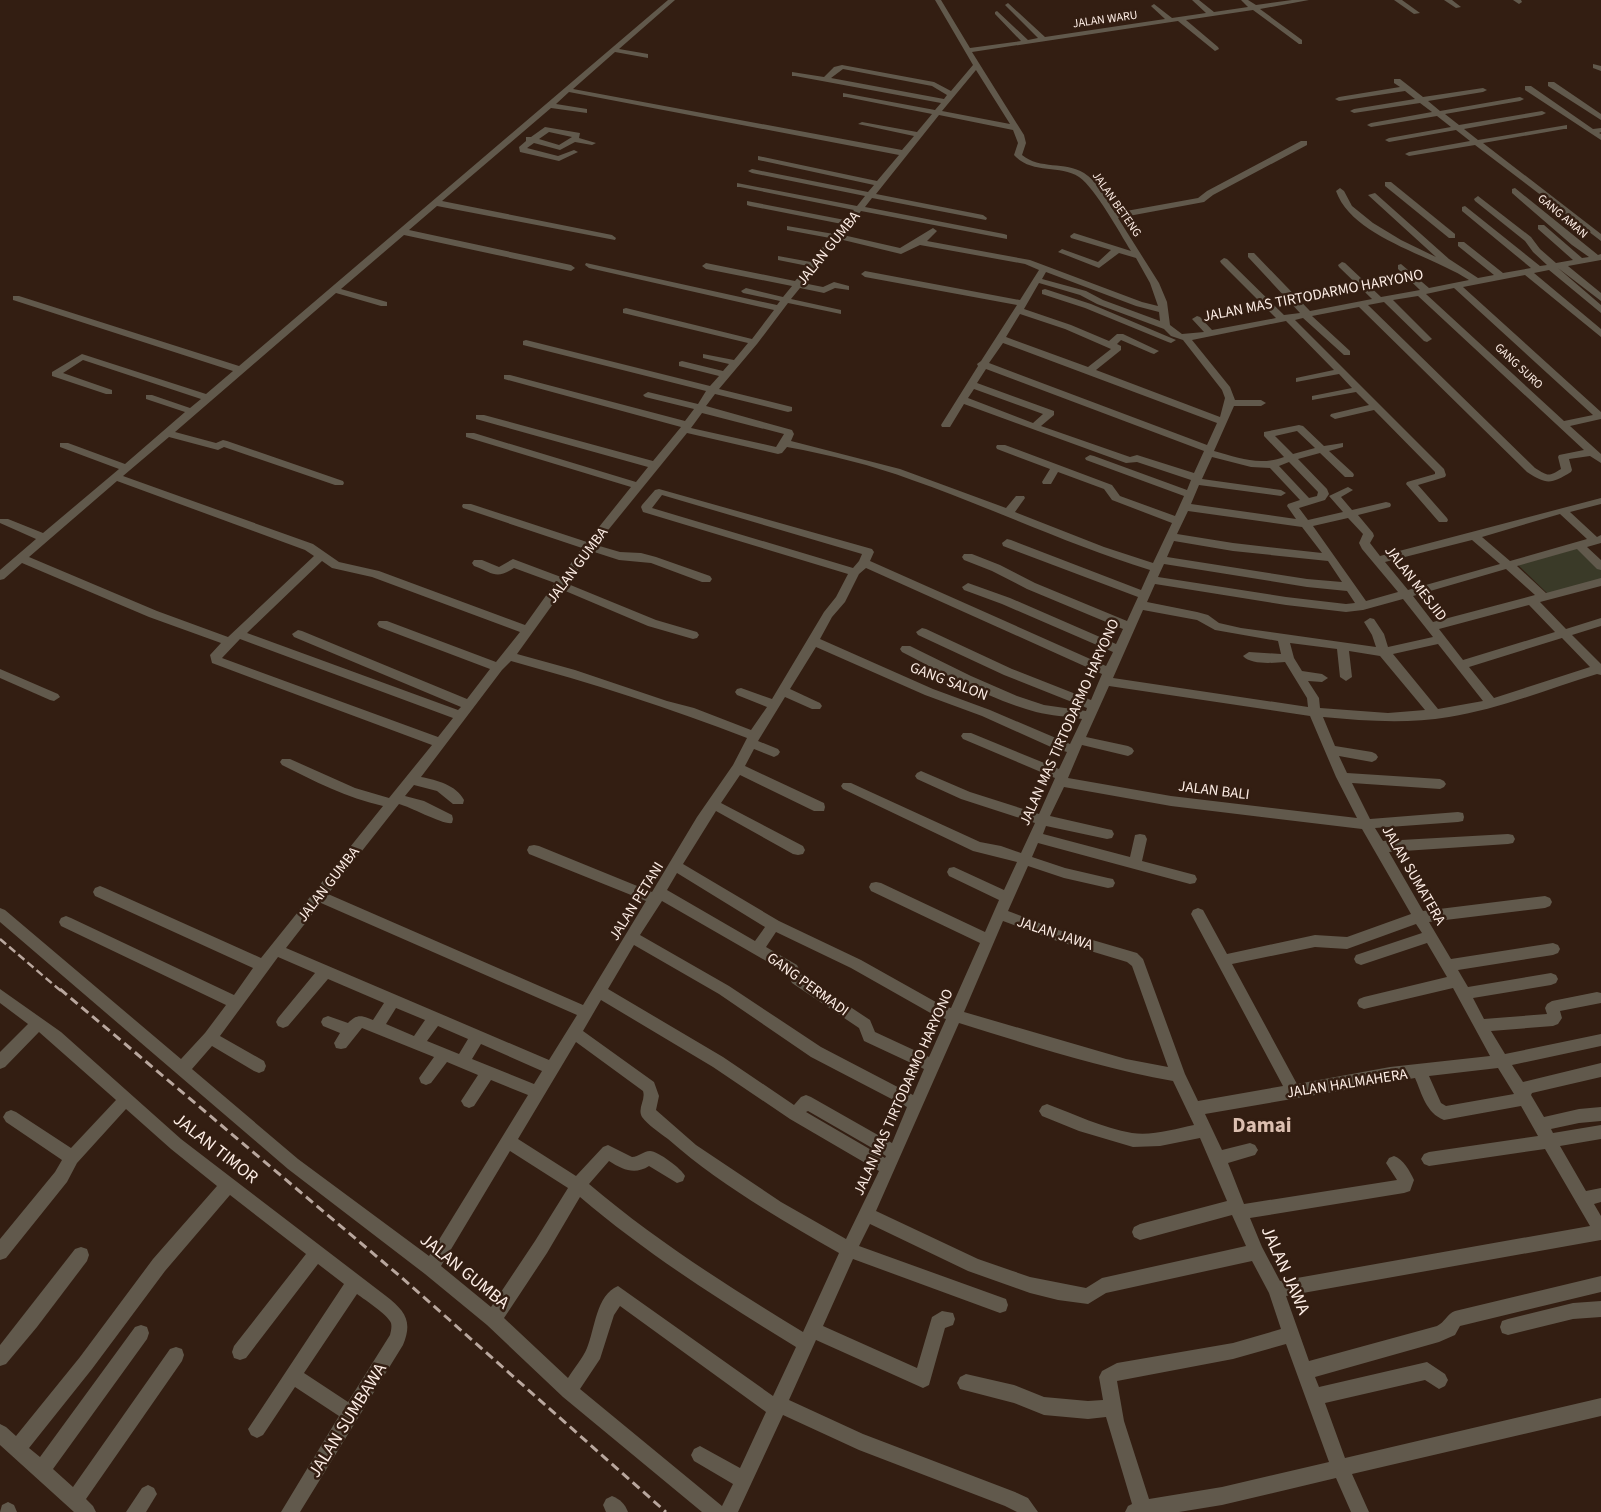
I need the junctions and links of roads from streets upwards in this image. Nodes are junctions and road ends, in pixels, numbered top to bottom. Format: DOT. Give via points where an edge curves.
graph roads {
  1 [pos="672,0"];
  2 [pos="938,0"];
  3 [pos="1195,0"];
  4 [pos="1244,0"];
  5 [pos="1306,0"];
  6 [pos="1397,0"];
  7 [pos="1447,0"];
  8 [pos="1008,5"];
  9 [pos="1154,6"];
  10 [pos="1458,7"];
  11 [pos="1255,8"];
  12 [pos="1416,12"];
  13 [pos="996,13"];
  14 [pos="1212,14"];
  15 [pos="1180,19"];
  16 [pos="1170,20"];
  17 [pos="1043,39"];
  18 [pos="1026,42"];
  19 [pos="1299,42"];
  20 [pos="1214,49"];
  21 [pos="614,50"];
  22 [pos="967,51"];
  23 [pos="645,56"];
  24 [pos="978,64"];
  25 [pos="795,74"];
  26 [pos="826,79"];
  27 [pos="1397,81"];
  28 [pos="1551,84"];
  29 [pos="1406,88"];
  30 [pos="1528,88"];
  31 [pos="568,90"];
  32 [pos="1483,90"];
  33 [pos="846,95"];
  34 [pos="949,98"];
  35 [pos="1339,99"];
  36 [pos="1421,100"];
  37 [pos="1520,100"];
  38 [pos="550,105"];
  39 [pos="584,111"];
  40 [pos="1354,111"];
  41 [pos="1438,113"];
  42 [pos="1542,113"];
  43 [pos="936,114"];
  44 [pos="1601,118"];
  45 [pos="862,124"];
  46 [pos="1371,124"];
  47 [pos="1564,127"];
  48 [pos="1016,128"];
  49 [pos="1457,128"];
  50 [pos="1601,130"];
  51 [pos="1592,132"];
  52 [pos="919,135"];
  53 [pos="514,136"];
  54 [pos="1601,138"];
  55 [pos="574,139"];
  56 [pos="534,140"];
  57 [pos="1389,140"];
  58 [pos="1476,142"];
  59 [pos="592,143"];
  60 [pos="1304,143"];
  61 [pos="574,152"];
  62 [pos="903,153"];
  63 [pos="1409,154"];
  64 [pos="761,158"];
  65 [pos="752,171"];
  66 [pos="880,184"];
  67 [pos="1388,184"];
  68 [pos="740,185"];
  69 [pos="1340,191"];
  70 [pos="1395,191"];
  71 [pos="1515,191"];
  72 [pos="870,196"];
  73 [pos="1478,198"];
  74 [pos="750,202"];
  75 [pos="437,203"];
  76 [pos="860,209"];
  77 [pos="1465,209"];
  78 [pos="1113,216"];
  79 [pos="983,218"];
  80 [pos="1418,222"];
  81 [pos="848,223"];
  82 [pos="790,228"];
  83 [pos="1541,228"];
  84 [pos="933,231"];
  85 [pos="404,232"];
  86 [pos="837,236"];
  87 [pos="1074,236"];
  88 [pos="1452,236"];
  89 [pos="1004,237"];
  90 [pos="612,238"];
  91 [pos="1601,238"];
  92 [pos="918,242"];
  93 [pos="1461,244"];
  94 [pos="1117,250"];
  95 [pos="1062,252"];
  96 [pos="1251,255"];
  97 [pos="1138,256"];
  98 [pos="1598,257"];
  99 [pos="781,258"];
  100 [pos="1224,261"];
  101 [pos="1580,261"];
  102 [pos="1342,264"];
  103 [pos="589,265"];
  104 [pos="814,265"];
  105 [pos="706,266"];
  106 [pos="1453,266"];
  107 [pos="1555,266"];
  108 [pos="1401,267"];
  109 [pos="571,268"];
  110 [pos="1044,269"];
  111 [pos="1538,269"];
  112 [pos="1526,271"];
  113 [pos="865,274"];
  114 [pos="1501,276"];
  115 [pos="1037,280"];
  116 [pos="1476,281"];
  117 [pos="797,285"];
  118 [pos="1456,285"];
  119 [pos="846,288"];
  120 [pos="335,290"];
  121 [pos="746,291"];
  122 [pos="1422,291"];
  123 [pos="1045,292"];
  124 [pos="16,298"];
  125 [pos="1601,298"];
  126 [pos="1277,299"];
  127 [pos="1382,299"];
  128 [pos="1360,303"];
  129 [pos="384,304"];
  130 [pos="783,304"];
  131 [pos="1020,307"];
  132 [pos="1163,310"];
  133 [pos="1601,310"];
  134 [pos="626,311"];
  135 [pos="838,312"];
  136 [pos="1305,313"];
  137 [pos="1284,318"];
  138 [pos="1197,319"];
  139 [pos="1167,327"];
  140 [pos="1209,332"];
  141 [pos="1601,334"];
  142 [pos="698,337"];
  143 [pos="999,338"];
  144 [pos="1178,338"];
  145 [pos="1427,339"];
  146 [pos="526,343"];
  147 [pos="1110,344"];
  148 [pos="751,345"];
  149 [pos="1154,352"];
  150 [pos="1347,353"];
  151 [pos="706,356"];
  152 [pos="1143,361"];
  153 [pos="736,363"];
  154 [pos="682,364"];
  155 [pos="982,364"];
  156 [pos="241,370"];
  157 [pos="1089,371"];
  158 [pos="1341,371"];
  159 [pos="726,375"];
  160 [pos="506,377"];
  161 [pos="1299,380"];
  162 [pos="970,384"];
  163 [pos="713,388"];
  164 [pos="1359,389"];
  165 [pos="109,392"];
  166 [pos="648,395"];
  167 [pos="211,396"];
  168 [pos="149,397"];
  169 [pos="228,398"];
  170 [pos="1315,398"];
  171 [pos="961,399"];
  172 [pos="1230,403"];
  173 [pos="1261,403"];
  174 [pos="700,407"];
  175 [pos="1376,407"];
  176 [pos="788,409"];
  177 [pos="193,412"];
  178 [pos="1335,416"];
  179 [pos="480,417"];
  180 [pos="1223,422"];
  181 [pos="946,424"];
  182 [pos="1563,424"];
  183 [pos="686,427"];
  184 [pos="1034,427"];
  185 [pos="168,433"];
  186 [pos="470,435"];
  187 [pos="785,443"];
  188 [pos="64,445"];
  189 [pos="1339,445"];
  190 [pos="1001,447"];
  191 [pos="1323,449"];
  192 [pos="1210,451"];
  193 [pos="1592,452"];
  194 [pos="1090,458"];
  195 [pos="1290,458"];
  196 [pos="1601,460"];
  197 [pos="654,465"];
  198 [pos="1273,465"];
  199 [pos="1056,467"];
  200 [pos="126,468"];
  201 [pos="1349,475"];
  202 [pos="116,477"];
  203 [pos="1197,480"];
  204 [pos="1047,482"];
  205 [pos="339,483"];
  206 [pos="636,490"];
  207 [pos="1348,490"];
  208 [pos="1281,493"];
  209 [pos="1020,498"];
  210 [pos="651,500"];
  211 [pos="1187,501"];
  212 [pos="1306,501"];
  213 [pos="1601,501"];
  214 [pos="1386,505"];
  215 [pos="466,506"];
  216 [pos="1562,510"];
  217 [pos="1008,513"];
  218 [pos="1350,514"];
  219 [pos="1443,520"];
  220 [pos="4,521"];
  221 [pos="1178,521"];
  222 [pos="1306,524"];
  223 [pos="1474,536"];
  224 [pos="1171,537"];
  225 [pos="44,538"];
  226 [pos="1598,539"];
  227 [pos="1007,543"];
  228 [pos="1579,545"];
  229 [pos="589,546"];
  230 [pos="321,556"];
  231 [pos="968,557"];
  232 [pos="21,558"];
  233 [pos="1331,558"];
  234 [pos="1378,560"];
  235 [pos="862,562"];
  236 [pos="478,563"];
  237 [pos="1506,565"];
  238 [pos="1601,566"];
  239 [pos="1156,569"];
  240 [pos="0,576"];
  241 [pos="706,579"];
  242 [pos="1601,582"];
  243 [pos="562,583"];
  244 [pos="968,587"];
  245 [pos="1350,587"];
  246 [pos="1406,595"];
  247 [pos="1544,598"];
  248 [pos="1142,600"];
  249 [pos="1532,600"];
  250 [pos="1363,606"];
  251 [pos="1370,622"];
  252 [pos="1601,622"];
  253 [pos="383,624"];
  254 [pos="1130,627"];
  255 [pos="1430,627"];
  256 [pos="527,630"];
  257 [pos="922,632"];
  258 [pos="1564,633"];
  259 [pos="239,634"];
  260 [pos="298,634"];
  261 [pos="693,635"];
  262 [pos="1283,638"];
  263 [pos="1440,640"];
  264 [pos="814,641"];
  265 [pos="229,642"];
  266 [pos="1342,646"];
  267 [pos="906,649"];
  268 [pos="1119,650"];
  269 [pos="1384,652"];
  270 [pos="509,656"];
  271 [pos="1249,656"];
  272 [pos="1288,658"];
  273 [pos="1460,665"];
  274 [pos="498,667"];
  275 [pos="1600,669"];
  276 [pos="0,672"];
  277 [pos="1298,675"];
  278 [pos="1108,676"];
  279 [pos="1346,677"];
  280 [pos="1322,678"];
  281 [pos="783,691"];
  282 [pos="741,692"];
  283 [pos="54,697"];
  284 [pos="1492,703"];
  285 [pos="775,704"];
  286 [pos="469,705"];
  287 [pos="816,706"];
  288 [pos="1092,711"];
  289 [pos="1315,712"];
  290 [pos="1436,715"];
  291 [pos="461,716"];
  292 [pos="967,736"];
  293 [pos="753,740"];
  294 [pos="440,743"];
  295 [pos="1076,745"];
  296 [pos="1330,750"];
  297 [pos="1128,751"];
  298 [pos="774,752"];
  299 [pos="1372,757"];
  300 [pos="286,762"];
  301 [pos="738,768"];
  302 [pos="922,776"];
  303 [pos="1342,777"];
  304 [pos="1061,779"];
  305 [pos="411,780"];
  306 [pos="1440,784"];
  307 [pos="847,786"];
  308 [pos="393,800"];
  309 [pos="458,800"];
  310 [pos="713,804"];
  311 [pos="819,807"];
  312 [pos="1458,817"];
  313 [pos="447,819"];
  314 [pos="1042,821"];
  315 [pos="1366,824"];
  316 [pos="1107,834"];
  317 [pos="1035,837"];
  318 [pos="1140,839"];
  319 [pos="1508,839"];
  320 [pos="1378,847"];
  321 [pos="534,850"];
  322 [pos="798,850"];
  323 [pos="1026,860"];
  324 [pos="1135,864"];
  325 [pos="676,866"];
  326 [pos="954,872"];
  327 [pos="1190,879"];
  328 [pos="1108,883"];
  329 [pos="876,887"];
  330 [pos="100,892"];
  331 [pos="319,896"];
  332 [pos="658,896"];
  333 [pos="1007,898"];
  334 [pos="1545,902"];
  335 [pos="0,914"];
  336 [pos="1000,914"];
  337 [pos="1198,914"];
  338 [pos="1420,917"];
  339 [pos="66,922"];
  340 [pos="774,925"];
  341 [pos="1431,936"];
  342 [pos="632,937"];
  343 [pos="988,940"];
  344 [pos="757,948"];
  345 [pos="1554,949"];
  346 [pos="276,950"];
  347 [pos="1361,959"];
  348 [pos="1224,960"];
  349 [pos="263,966"];
  350 [pos="1448,966"];
  351 [pos="325,972"];
  352 [pos="1551,979"];
  353 [pos="1460,988"];
  354 [pos="600,992"];
  355 [pos="3,998"];
  356 [pos="1597,998"];
  357 [pos="393,1000"];
  358 [pos="237,1003"];
  359 [pos="1364,1003"];
  360 [pos="587,1013"];
  361 [pos="954,1017"];
  362 [pos="435,1018"];
  363 [pos="38,1022"];
  364 [pos="283,1022"];
  365 [pos="328,1022"];
  366 [pos="1480,1026"];
  367 [pos="376,1027"];
  368 [pos="574,1033"];
  369 [pos="478,1037"];
  370 [pos="210,1038"];
  371 [pos="1601,1040"];
  372 [pos="417,1044"];
  373 [pos="444,1054"];
  374 [pos="1501,1061"];
  375 [pos="0,1062"];
  376 [pos="462,1062"];
  377 [pos="259,1066"];
  378 [pos="933,1066"];
  379 [pos="552,1068"];
  380 [pos="182,1070"];
  381 [pos="1601,1070"];
  382 [pos="488,1072"];
  383 [pos="1420,1072"];
  384 [pos="1178,1075"];
  385 [pos="426,1078"];
  386 [pos="537,1092"];
  387 [pos="1294,1092"];
  388 [pos="1523,1096"];
  389 [pos="126,1099"];
  390 [pos="469,1101"];
  391 [pos="916,1104"];
  392 [pos="1194,1109"];
  393 [pos="1047,1111"];
  394 [pos="796,1114"];
  395 [pos="1601,1114"];
  396 [pos="11,1117"];
  397 [pos="1540,1125"];
  398 [pos="1204,1130"];
  399 [pos="1601,1132"];
  400 [pos="508,1141"];
  401 [pos="1549,1141"];
  402 [pos="1250,1150"];
  403 [pos="895,1153"];
  404 [pos="72,1158"];
  405 [pos="1218,1158"];
  406 [pos="1429,1158"];
  407 [pos="1394,1163"];
  408 [pos="888,1168"];
  409 [pos="677,1176"];
  410 [pos="229,1184"];
  411 [pos="578,1185"];
  412 [pos="1601,1195"];
  413 [pos="1582,1199"];
  414 [pos="1238,1209"];
  415 [pos="866,1214"];
  416 [pos="1140,1232"];
  417 [pos="1601,1232"];
  418 [pos="849,1250"];
  419 [pos="0,1252"];
  420 [pos="1256,1252"];
  421 [pos="317,1253"];
  422 [pos="81,1255"];
  423 [pos="431,1268"];
  424 [pos="354,1284"];
  425 [pos="1601,1284"];
  426 [pos="1276,1290"];
  427 [pos="1000,1305"];
  428 [pos="1601,1309"];
  429 [pos="947,1319"];
  430 [pos="493,1320"];
  431 [pos="401,1326"];
  432 [pos="1508,1327"];
  433 [pos="141,1333"];
  434 [pos="1292,1334"];
  435 [pos="809,1337"];
  436 [pos="240,1352"];
  437 [pos="176,1355"];
  438 [pos="0,1358"];
  439 [pos="1305,1371"];
  440 [pos="293,1376"];
  441 [pos="1439,1380"];
  442 [pos="966,1384"];
  443 [pos="569,1391"];
  444 [pos="1314,1397"];
  445 [pos="1601,1406"];
  446 [pos="777,1407"];
  447 [pos="1114,1407"];
  448 [pos="351,1414"];
  449 [pos="257,1428"];
  450 [pos="0,1433"];
  451 [pos="18,1448"];
  452 [pos="700,1455"];
  453 [pos="1340,1467"];
  454 [pos="42,1470"];
  455 [pos="744,1480"];
  456 [pos="148,1494"];
  457 [pos="80,1506"];
  458 [pos="1138,1510"];
  459 [pos="135,1512"];
  460 [pos="290,1512"];
  461 [pos="716,1512"];
  462 [pos="729,1512"];
  463 [pos="1029,1512"];
  464 [pos="1360,1512"];
  1 -- 21 [label="street"];
  2 -- 22 [label="street, JALAN BETENG"];
  3 -- 14 [label="street"];
  4 -- 11 [label="street"];
  5 -- 11 [label="street, JALAN WARU"];
  6 -- 12 [label="street"];
  7 -- 10 [label="street"];
  8 -- 17 [label="street"];
  9 -- 16 [label="street"];
  11 -- 14 [label="street, JALAN WARU"];
  11 -- 19 [label="street"];
  13 -- 18 [label="street"];
  14 -- 15 [label="street, JALAN WARU"];
  15 -- 16 [label="street, JALAN WARU"];
  15 -- 20 [label="street"];
  16 -- 17 [label="street, JALAN WARU"];
  17 -- 18 [label="street, JALAN WARU"];
  18 -- 22 [label="street, JALAN WARU"];
  21 -- 23 [label="street"];
  21 -- 31 [label="street"];
  22 -- 24 [label="street, JALAN BETENG"];
  24 -- 34 [label="street, JALAN GUMBA"];
  24 -- 48 [label="street, JALAN BETENG"];
  25 -- 26 [label="street"];
  26 -- 34 [label="street"];
  26 -- 34 [label="street" via="842,67 934,84"];
  27 -- 29 [label="street"];
  28 -- 44 [label="street"];
  29 -- 35 [label="street"];
  29 -- 36 [label="street"];
  30 -- 51 [label="street"];
  31 -- 38 [label="street"];
  31 -- 62 [label="street"];
  32 -- 36 [label="street"];
  33 -- 43 [label="street"];
  34 -- 43 [label="street, JALAN GUMBA"];
  36 -- 40 [label="street"];
  36 -- 41 [label="street"];
  37 -- 41 [label="street"];
  38 -- 39 [label="street"];
  38 -- 53 [label="street"];
  41 -- 46 [label="street"];
  41 -- 49 [label="street"];
  42 -- 49 [label="street"];
  43 -- 48 [label="street"];
  43 -- 52 [label="street, JALAN GUMBA"];
  45 -- 52 [label="street"];
  47 -- 58 [label="street"];
  48 -- 78 [label="street, JALAN BETENG" via="1022,143 1018,156 1021,160 1082,175"];
  49 -- 57 [label="street"];
  49 -- 58 [label="street"];
  50 -- 51 [label="street"];
  51 -- 54 [label="street"];
  52 -- 62 [label="street, JALAN GUMBA"];
  53 -- 56 [label="street"];
  53 -- 75 [label="street"];
  55 -- 56 [label="street" via="560,148"];
  55 -- 56 [label="street" via="575,134 548,129"];
  55 -- 59 [label="street"];
  56 -- 61 [label="street" via="523,150 559,159"];
  58 -- 63 [label="street"];
  58 -- 91 [label="street"];
  60 -- 78 [label="street" via="1202,200"];
  62 -- 66 [label="street, JALAN GUMBA"];
  64 -- 66 [label="street"];
  65 -- 72 [label="street"];
  66 -- 72 [label="street, JALAN GUMBA"];
  67 -- 70 [label="street"];
  68 -- 76 [label="street"];
  69 -- 106 [label="street" via="1356,215 1435,261"];
  70 -- 80 [label="street"];
  70 -- 80 [label="street" via="1372,195"];
  71 -- 98 [label="street, GANG AMAN" via="1576,243"];
  72 -- 76 [label="street, JALAN GUMBA"];
  72 -- 79 [label="street"];
  73 -- 107 [label="street"];
  74 -- 81 [label="street"];
  75 -- 85 [label="street"];
  75 -- 90 [label="street"];
  76 -- 81 [label="street, JALAN GUMBA"];
  76 -- 89 [label="street"];
  77 -- 111 [label="street"];
  78 -- 97 [label="street, JALAN BETENG"];
  80 -- 88 [label="street"];
  80 -- 106 [label="street"];
  81 -- 86 [label="street, JALAN GUMBA"];
  82 -- 86 [label="street"];
  83 -- 101 [label="street"];
  84 -- 92 [label="street"];
  85 -- 109 [label="street"];
  85 -- 120 [label="street"];
  86 -- 92 [label="street" via="901,251"];
  86 -- 104 [label="street, JALAN GUMBA"];
  87 -- 94 [label="street"];
  92 -- 110 [label="street" via="1027,262"];
  93 -- 114 [label="street"];
  94 -- 95 [label="street" via="1099,265"];
  94 -- 97 [label="street"];
  96 -- 126 [label="street"];
  97 -- 132 [label="street, JALAN BETENG"];
  98 -- 101 [label="street, JALAN MAS TIRTODARMO HARYONO"];
  99 -- 104 [label="street"];
  100 -- 126 [label="street"];
  101 -- 107 [label="street, JALAN MAS TIRTODARMO HARYONO"];
  102 -- 127 [label="street"];
  103 -- 130 [label="street"];
  104 -- 117 [label="street, JALAN GUMBA"];
  105 -- 117 [label="street"];
  106 -- 116 [label="street"];
  107 -- 111 [label="street, JALAN MAS TIRTODARMO HARYONO"];
  107 -- 125 [label="street"];
  107 -- 133 [label="street"];
  108 -- 122 [label="street, GANG SURO"];
  110 -- 115 [label="street"];
  110 -- 132 [label="street"];
  111 -- 112 [label="street, JALAN MAS TIRTODARMO HARYONO"];
  112 -- 114 [label="street, JALAN MAS TIRTODARMO HARYONO"];
  112 -- 141 [label="street"];
  113 -- 131 [label="street"];
  114 -- 116 [label="street, JALAN MAS TIRTODARMO HARYONO"];
  115 -- 131 [label="street"];
  115 -- 139 [label="street" via="1083,293"];
  116 -- 118 [label="street, JALAN MAS TIRTODARMO HARYONO"];
  117 -- 119 [label="street" via="824,290 834,285"];
  117 -- 130 [label="street, JALAN GUMBA"];
  118 -- 122 [label="street, JALAN MAS TIRTODARMO HARYONO"];
  118 -- 182 [label="street" via="1600,416"];
  120 -- 129 [label="street"];
  120 -- 156 [label="street"];
  121 -- 130 [label="street"];
  122 -- 127 [label="street, JALAN MAS TIRTODARMO HARYONO"];
  122 -- 182 [label="street, GANG SURO"];
  123 -- 144 [label="street"];
  124 -- 156 [label="street"];
  126 -- 136 [label="street"];
  126 -- 137 [label="street"];
  127 -- 128 [label="street, JALAN MAS TIRTODARMO HARYONO"];
  127 -- 145 [label="street"];
  128 -- 136 [label="street, JALAN MAS TIRTODARMO HARYONO"];
  128 -- 193 [label="street" via="1531,470 1543,478 1552,480 1567,470 1563,456"];
  130 -- 135 [label="street"];
  130 -- 148 [label="street, JALAN GUMBA"];
  131 -- 143 [label="street"];
  131 -- 147 [label="street"];
  132 -- 139 [label="street, JALAN BETENG"];
  134 -- 148 [label="street"];
  136 -- 137 [label="street, JALAN MAS TIRTODARMO HARYONO"];
  136 -- 150 [label="street"];
  137 -- 140 [label="street, JALAN MAS TIRTODARMO HARYONO"];
  137 -- 158 [label="street"];
  138 -- 140 [label="street"];
  139 -- 144 [label="street"];
  140 -- 144 [label="street, JALAN MAS TIRTODARMO HARYONO"];
  142 -- 148 [label="street"];
  143 -- 155 [label="street"];
  143 -- 157 [label="street"];
  144 -- 149 [label="street"];
  144 -- 172 [label="street, JALAN MAS TIRTODARMO HARYONO" via="1188,342 1227,389"];
  146 -- 163 [label="street"];
  147 -- 149 [label="street" via="1120,336"];
  147 -- 157 [label="street" via="1118,348"];
  148 -- 153 [label="street, JALAN GUMBA"];
  149 -- 152 [label="street"];
  151 -- 153 [label="street"];
  153 -- 159 [label="street, JALAN GUMBA"];
  154 -- 159 [label="street"];
  155 -- 162 [label="street"];
  155 -- 192 [label="street"];
  156 -- 167 [label="street"];
  157 -- 180 [label="street"];
  158 -- 161 [label="street"];
  158 -- 164 [label="street"];
  159 -- 163 [label="street, JALAN GUMBA"];
  160 -- 183 [label="street"];
  162 -- 171 [label="street"];
  162 -- 184 [label="street" via="1050,413"];
  163 -- 174 [label="street, JALAN GUMBA"];
  163 -- 176 [label="street"];
  164 -- 170 [label="street"];
  164 -- 175 [label="street"];
  165 -- 167 [label="street" via="55,374 82,357"];
  166 -- 174 [label="street"];
  167 -- 169 [label="street"];
  167 -- 177 [label="street"];
  168 -- 177 [label="street"];
  171 -- 181 [label="street"];
  171 -- 184 [label="street"];
  172 -- 173 [label="street"];
  172 -- 180 [label="street, JALAN MAS TIRTODARMO HARYONO"];
  174 -- 183 [label="street, JALAN GUMBA"];
  174 -- 187 [label="street" via="788,432"];
  175 -- 178 [label="street"];
  175 -- 219 [label="street" via="1441,473 1411,484"];
  177 -- 185 [label="street"];
  179 -- 197 [label="street"];
  180 -- 192 [label="street, JALAN MAS TIRTODARMO HARYONO"];
  182 -- 193 [label="street, GANG SURO"];
  183 -- 187 [label="street" via="778,452"];
  183 -- 197 [label="street, JALAN GUMBA"];
  184 -- 203 [label="street" via="1130,461 1137,458"];
  185 -- 200 [label="street"];
  185 -- 205 [label="street" via="218,447 224,443"];
  186 -- 206 [label="street"];
  187 -- 217 [label="street" via="914,476"];
  188 -- 200 [label="street"];
  189 -- 191 [label="street"];
  190 -- 199 [label="street"];
  191 -- 195 [label="street"];
  191 -- 195 [label="street" via="1299,428 1268,434"];
  191 -- 201 [label="street"];
  192 -- 198 [label="street" via="1251,464"];
  192 -- 203 [label="street, JALAN MAS TIRTODARMO HARYONO"];
  193 -- 196 [label="street, GANG SURO"];
  194 -- 211 [label="street"];
  195 -- 198 [label="street"];
  195 -- 212 [label="street" via="1324,494 1321,498"];
  197 -- 206 [label="street, JALAN GUMBA"];
  198 -- 212 [label="street"];
  199 -- 204 [label="street"];
  199 -- 221 [label="street" via="1108,487 1116,498"];
  200 -- 202 [label="street"];
  202 -- 225 [label="street"];
  202 -- 230 [label="street" via="309,547"];
  203 -- 208 [label="street"];
  203 -- 211 [label="street, JALAN MAS TIRTODARMO HARYONO"];
  206 -- 210 [label="street"];
  206 -- 229 [label="street, JALAN GUMBA"];
  207 -- 218 [label="street, JALAN MESJID" via="1334,495"];
  209 -- 217 [label="street"];
  210 -- 235 [label="street" via="662,492"];
  210 -- 235 [label="street" via="647,510"];
  211 -- 221 [label="street, JALAN MAS TIRTODARMO HARYONO"];
  211 -- 222 [label="street"];
  212 -- 222 [label="street" via="1292,506"];
  213 -- 216 [label="street"];
  214 -- 218 [label="street"];
  215 -- 229 [label="street"];
  216 -- 223 [label="street"];
  216 -- 226 [label="street"];
  217 -- 239 [label="street"];
  218 -- 222 [label="street"];
  218 -- 234 [label="street, JALAN MESJID" via="1368,533 1364,543"];
  220 -- 225 [label="street"];
  221 -- 224 [label="street, JALAN MAS TIRTODARMO HARYONO"];
  222 -- 233 [label="street"];
  223 -- 234 [label="street"];
  223 -- 237 [label="street"];
  224 -- 233 [label="street"];
  224 -- 239 [label="street, JALAN MAS TIRTODARMO HARYONO"];
  225 -- 232 [label="street"];
  226 -- 228 [label="street"];
  227 -- 248 [label="street"];
  228 -- 237 [label="street"];
  228 -- 238 [label="street"];
  229 -- 241 [label="street" via="619,556 638,555"];
  229 -- 243 [label="street, JALAN GUMBA"];
  230 -- 256 [label="street" via="336,565 375,574"];
  230 -- 259 [label="street"];
  231 -- 254 [label="street"];
  232 -- 240 [label="street"];
  232 -- 265 [label="street"];
  233 -- 245 [label="street"];
  234 -- 246 [label="street, JALAN MESJID"];
  235 -- 264 [label="street, JALAN PETANI"];
  235 -- 278 [label="street" via="981,614"];
  236 -- 243 [label="street" via="500,572 513,563"];
  237 -- 246 [label="street"];
  237 -- 247 [label="street"];
  239 -- 245 [label="street"];
  239 -- 248 [label="street, JALAN MAS TIRTODARMO HARYONO"];
  239 -- 250 [label="street" via="1286,601 1346,608"];
  242 -- 247 [label="street"];
  243 -- 256 [label="street, JALAN GUMBA"];
  243 -- 261 [label="street" via="652,623"];
  244 -- 268 [label="street"];
  245 -- 250 [label="street"];
  246 -- 250 [label="street"];
  246 -- 255 [label="street, JALAN MESJID"];
  247 -- 249 [label="street"];
  248 -- 254 [label="street, JALAN MAS TIRTODARMO HARYONO"];
  248 -- 262 [label="street" via="1204,618 1215,626"];
  249 -- 255 [label="street"];
  249 -- 258 [label="street"];
  251 -- 269 [label="street"];
  252 -- 258 [label="street"];
  253 -- 274 [label="street"];
  254 -- 268 [label="street, JALAN MAS TIRTODARMO HARYONO"];
  255 -- 263 [label="street, JALAN MESJID"];
  256 -- 270 [label="street, JALAN GUMBA"];
  257 -- 288 [label="street"];
  258 -- 273 [label="street"];
  258 -- 275 [label="street"];
  259 -- 265 [label="street"];
  259 -- 291 [label="street"];
  260 -- 286 [label="street"];
  262 -- 266 [label="street"];
  262 -- 272 [label="street, JALAN SUMATERA"];
  263 -- 269 [label="street"];
  263 -- 273 [label="street, JALAN MESJID"];
  264 -- 281 [label="street, JALAN PETANI"];
  264 -- 295 [label="street, GANG SALON" via="1054,744"];
  265 -- 294 [label="street" via="216,654 218,661"];
  266 -- 269 [label="street"];
  266 -- 279 [label="street"];
  267 -- 288 [label="street" via="998,694 1031,706 1073,712"];
  268 -- 278 [label="street, JALAN MAS TIRTODARMO HARYONO"];
  269 -- 290 [label="street"];
  270 -- 274 [label="street, JALAN GUMBA"];
  270 -- 293 [label="street" via="690,711"];
  271 -- 272 [label="street"];
  272 -- 277 [label="street, JALAN SUMATERA"];
  273 -- 284 [label="street, JALAN MESJID"];
  274 -- 286 [label="street, JALAN GUMBA"];
  275 -- 284 [label="street"];
  276 -- 283 [label="street"];
  277 -- 280 [label="street"];
  277 -- 289 [label="street, JALAN SUMATERA" via="1313,698"];
  278 -- 288 [label="street, JALAN MAS TIRTODARMO HARYONO"];
  278 -- 289 [label="street"];
  281 -- 285 [label="street, JALAN PETANI"];
  281 -- 287 [label="street"];
  282 -- 285 [label="street"];
  284 -- 290 [label="street"];
  285 -- 293 [label="street, JALAN PETANI"];
  286 -- 291 [label="street, JALAN GUMBA"];
  288 -- 295 [label="street, JALAN MAS TIRTODARMO HARYONO"];
  289 -- 290 [label="street" via="1388,718"];
  289 -- 296 [label="street, JALAN SUMATERA"];
  291 -- 294 [label="street, JALAN GUMBA"];
  292 -- 304 [label="street, JALAN BALI"];
  293 -- 298 [label="street"];
  293 -- 301 [label="street, JALAN PETANI"];
  294 -- 305 [label="street, JALAN GUMBA"];
  295 -- 297 [label="street, GANG SALON"];
  295 -- 304 [label="street, JALAN MAS TIRTODARMO HARYONO"];
  296 -- 299 [label="street"];
  296 -- 303 [label="street, JALAN SUMATERA"];
  300 -- 308 [label="street" via="378,801"];
  301 -- 310 [label="street, JALAN PETANI"];
  301 -- 311 [label="street"];
  302 -- 314 [label="street" via="976,800"];
  303 -- 306 [label="street"];
  303 -- 315 [label="street, JALAN SUMATERA"];
  304 -- 314 [label="street, JALAN MAS TIRTODARMO HARYONO"];
  304 -- 315 [label="street, JALAN BALI" via="1171,801"];
  305 -- 308 [label="street, JALAN GUMBA"];
  305 -- 309 [label="street" via="447,790"];
  307 -- 323 [label="street" via="978,847"];
  308 -- 313 [label="street" via="418,805"];
  308 -- 331 [label="street, JALAN GUMBA"];
  310 -- 322 [label="street"];
  310 -- 325 [label="street, JALAN PETANI"];
  312 -- 315 [label="street, JALAN BALI"];
  314 -- 316 [label="street"];
  314 -- 317 [label="street, JALAN MAS TIRTODARMO HARYONO"];
  315 -- 320 [label="street, JALAN SUMATERA"];
  317 -- 323 [label="street, JALAN MAS TIRTODARMO HARYONO"];
  317 -- 324 [label="street"];
  318 -- 324 [label="street"];
  319 -- 320 [label="street"];
  320 -- 338 [label="street, JALAN SUMATERA"];
  321 -- 332 [label="street"];
  323 -- 328 [label="street"];
  323 -- 333 [label="street, JALAN MAS TIRTODARMO HARYONO"];
  324 -- 327 [label="street"];
  325 -- 332 [label="street, JALAN PETANI"];
  325 -- 340 [label="street"];
  326 -- 333 [label="street"];
  329 -- 343 [label="street"];
  330 -- 349 [label="street"];
  331 -- 346 [label="street, JALAN GUMBA"];
  331 -- 360 [label="street"];
  332 -- 342 [label="street, JALAN PETANI"];
  332 -- 344 [label="street"];
  333 -- 336 [label="street, JALAN MAS TIRTODARMO HARYONO"];
  334 -- 338 [label="street"];
  335 -- 380 [label="street, JALAN GUMBA"];
  336 -- 343 [label="street, JALAN MAS TIRTODARMO HARYONO"];
  336 -- 384 [label="street, JALAN JAWA" via="1054,934 1132,956 1138,963"];
  337 -- 348 [label="street"];
  338 -- 341 [label="street, JALAN SUMATERA"];
  338 -- 348 [label="street" via="1347,943 1315,941"];
  339 -- 358 [label="street"];
  340 -- 344 [label="street"];
  340 -- 361 [label="street" via="856,964"];
  341 -- 347 [label="street"];
  341 -- 350 [label="street, JALAN SUMATERA"];
  342 -- 354 [label="street, JALAN PETANI"];
  342 -- 391 [label="street" via="724,990 816,1052"];
  343 -- 361 [label="street, JALAN MAS TIRTODARMO HARYONO"];
  344 -- 378 [label="street, GANG PERMADI" via="792,969 798,979 866,1024 869,1036"];
  345 -- 350 [label="street"];
  346 -- 349 [label="street, JALAN GUMBA"];
  346 -- 351 [label="street"];
  348 -- 387 [label="street"];
  349 -- 358 [label="street, JALAN GUMBA"];
  350 -- 353 [label="street, JALAN SUMATERA"];
  351 -- 357 [label="street"];
  351 -- 364 [label="street"];
  352 -- 353 [label="street"];
  353 -- 359 [label="street"];
  353 -- 366 [label="street, JALAN SUMATERA"];
  354 -- 360 [label="street, JALAN PETANI"];
  354 -- 394 [label="street" via="718,1062"];
  355 -- 363 [label="street, JALAN TIMOR"];
  356 -- 366 [label="street" via="1556,1005 1552,1008 1553,1020"];
  357 -- 362 [label="street"];
  357 -- 367 [label="street"];
  358 -- 370 [label="street, JALAN GUMBA"];
  360 -- 368 [label="street, JALAN PETANI"];
  361 -- 378 [label="street, JALAN MAS TIRTODARMO HARYONO"];
  361 -- 384 [label="street" via="1126,1066"];
  362 -- 369 [label="street"];
  362 -- 372 [label="street"];
  363 -- 375 [label="street"];
  363 -- 389 [label="street, JALAN TIMOR"];
  365 -- 367 [label="street" via="346,1037 359,1020"];
  366 -- 374 [label="street, JALAN SUMATERA"];
  367 -- 372 [label="street"];
  368 -- 379 [label="street, JALAN PETANI"];
  368 -- 418 [label="street" via="644,1082 652,1096 648,1113 691,1150 775,1207"];
  369 -- 376 [label="street"];
  369 -- 379 [label="street"];
  370 -- 377 [label="street"];
  370 -- 380 [label="street, JALAN GUMBA"];
  371 -- 374 [label="street, JALAN HALMAHERA"];
  372 -- 373 [label="street"];
  373 -- 376 [label="street"];
  373 -- 385 [label="street"];
  374 -- 383 [label="street, JALAN HALMAHERA"];
  374 -- 388 [label="street, JALAN SUMATERA"];
  376 -- 382 [label="street"];
  378 -- 391 [label="street, JALAN MAS TIRTODARMO HARYONO"];
  379 -- 386 [label="street, JALAN PETANI"];
  380 -- 423 [label="street, JALAN GUMBA" via="293,1164"];
  381 -- 388 [label="street" via="1527,1087"];
  382 -- 386 [label="street"];
  382 -- 390 [label="street"];
  383 -- 387 [label="street, JALAN HALMAHERA" via="1390,1074"];
  383 -- 388 [label="street" via="1436,1108 1444,1113"];
  384 -- 392 [label="street, JALAN JAWA"];
  386 -- 400 [label="street, JALAN PETANI"];
  387 -- 392 [label="street, JALAN HALMAHERA"];
  388 -- 397 [label="street, JALAN SUMATERA"];
  389 -- 404 [label="street"];
  389 -- 410 [label="street, JALAN TIMOR" via="176,1144"];
  391 -- 403 [label="street, JALAN MAS TIRTODARMO HARYONO"];
  392 -- 398 [label="street, JALAN JAWA"];
  393 -- 398 [label="street" via="1133,1140 1160,1139"];
  394 -- 403 [label="street" via="806,1102"];
  394 -- 408 [label="street"];
  395 -- 397 [label="street"];
  396 -- 404 [label="street"];
  397 -- 401 [label="street, JALAN SUMATERA"];
  398 -- 405 [label="street, JALAN JAWA"];
  399 -- 401 [label="street"];
  400 -- 411 [label="street"];
  400 -- 423 [label="street, JALAN PETANI"];
  401 -- 406 [label="street"];
  401 -- 413 [label="street, JALAN SUMATERA"];
  402 -- 405 [label="street"];
  403 -- 408 [label="street, JALAN MAS TIRTODARMO HARYONO"];
  404 -- 419 [label="street" via="61,1177"];
  405 -- 414 [label="street, JALAN JAWA"];
  407 -- 414 [label="street" via="1406,1180 1404,1186"];
  408 -- 415 [label="street, JALAN MAS TIRTODARMO HARYONO"];
  409 -- 411 [label="street" via="651,1158 636,1166 608,1152"];
  410 -- 421 [label="street, JALAN TIMOR"];
  410 -- 451 [label="street" via="159,1265"];
  411 -- 430 [label="street"];
  411 -- 435 [label="street" via="618,1219 720,1290"];
  412 -- 413 [label="street"];
  413 -- 417 [label="street, JALAN SUMATERA"];
  414 -- 416 [label="street"];
  414 -- 420 [label="street, JALAN JAWA"];
  415 -- 418 [label="street, JALAN MAS TIRTODARMO HARYONO"];
  415 -- 420 [label="street" via="952,1256 1033,1287 1063,1294 1088,1296 1102,1286"];
  417 -- 426 [label="street"];
  418 -- 427 [label="street"];
  418 -- 435 [label="street, JALAN MAS TIRTODARMO HARYONO"];
  420 -- 426 [label="street, JALAN JAWA"];
  421 -- 424 [label="street, JALAN TIMOR"];
  421 -- 436 [label="street"];
  422 -- 438 [label="street"];
  423 -- 430 [label="street, JALAN GUMBA"];
  424 -- 431 [label="street, JALAN TIMOR" via="395,1314"];
  424 -- 440 [label="street"];
  425 -- 439 [label="street" via="1455,1319 1449,1329 1439,1334"];
  426 -- 434 [label="street, JALAN JAWA"];
  428 -- 432 [label="street"];
  429 -- 435 [label="street" via="938,1323 923,1379"];
  430 -- 443 [label="street, JALAN GUMBA"];
  431 -- 448 [label="street, JALAN SUMBAWA" via="398,1339"];
  433 -- 454 [label="street"];
  434 -- 439 [label="street, JALAN JAWA"];
  434 -- 447 [label="street" via="1234,1351 1112,1374 1108,1377"];
  435 -- 446 [label="street, JALAN MAS TIRTODARMO HARYONO"];
  437 -- 457 [label="street"];
  439 -- 444 [label="street, JALAN JAWA"];
  440 -- 448 [label="street"];
  440 -- 449 [label="street"];
  441 -- 444 [label="street" via="1427,1371"];
  442 -- 447 [label="street" via="1014,1394 1044,1406 1088,1410"];
  443 -- 446 [label="street" via="594,1353 607,1310 618,1294"];
  443 -- 461 [label="street, JALAN GUMBA"];
  444 -- 453 [label="street, JALAN JAWA"];
  445 -- 453 [label="street"];
  446 -- 455 [label="street, JALAN MAS TIRTODARMO HARYONO"];
  446 -- 463 [label="street" via="1009,1498 1022,1504"];
  447 -- 458 [label="street"];
  448 -- 460 [label="street, JALAN SUMBAWA"];
  450 -- 451 [label="street"];
  451 -- 454 [label="street"];
  452 -- 455 [label="street"];
  453 -- 458 [label="street" via="1222,1496"];
  453 -- 464 [label="street, JALAN JAWA"];
  454 -- 457 [label="street"];
  455 -- 462 [label="street, JALAN MAS TIRTODARMO HARYONO"];
  456 -- 459 [label="street"];
}
